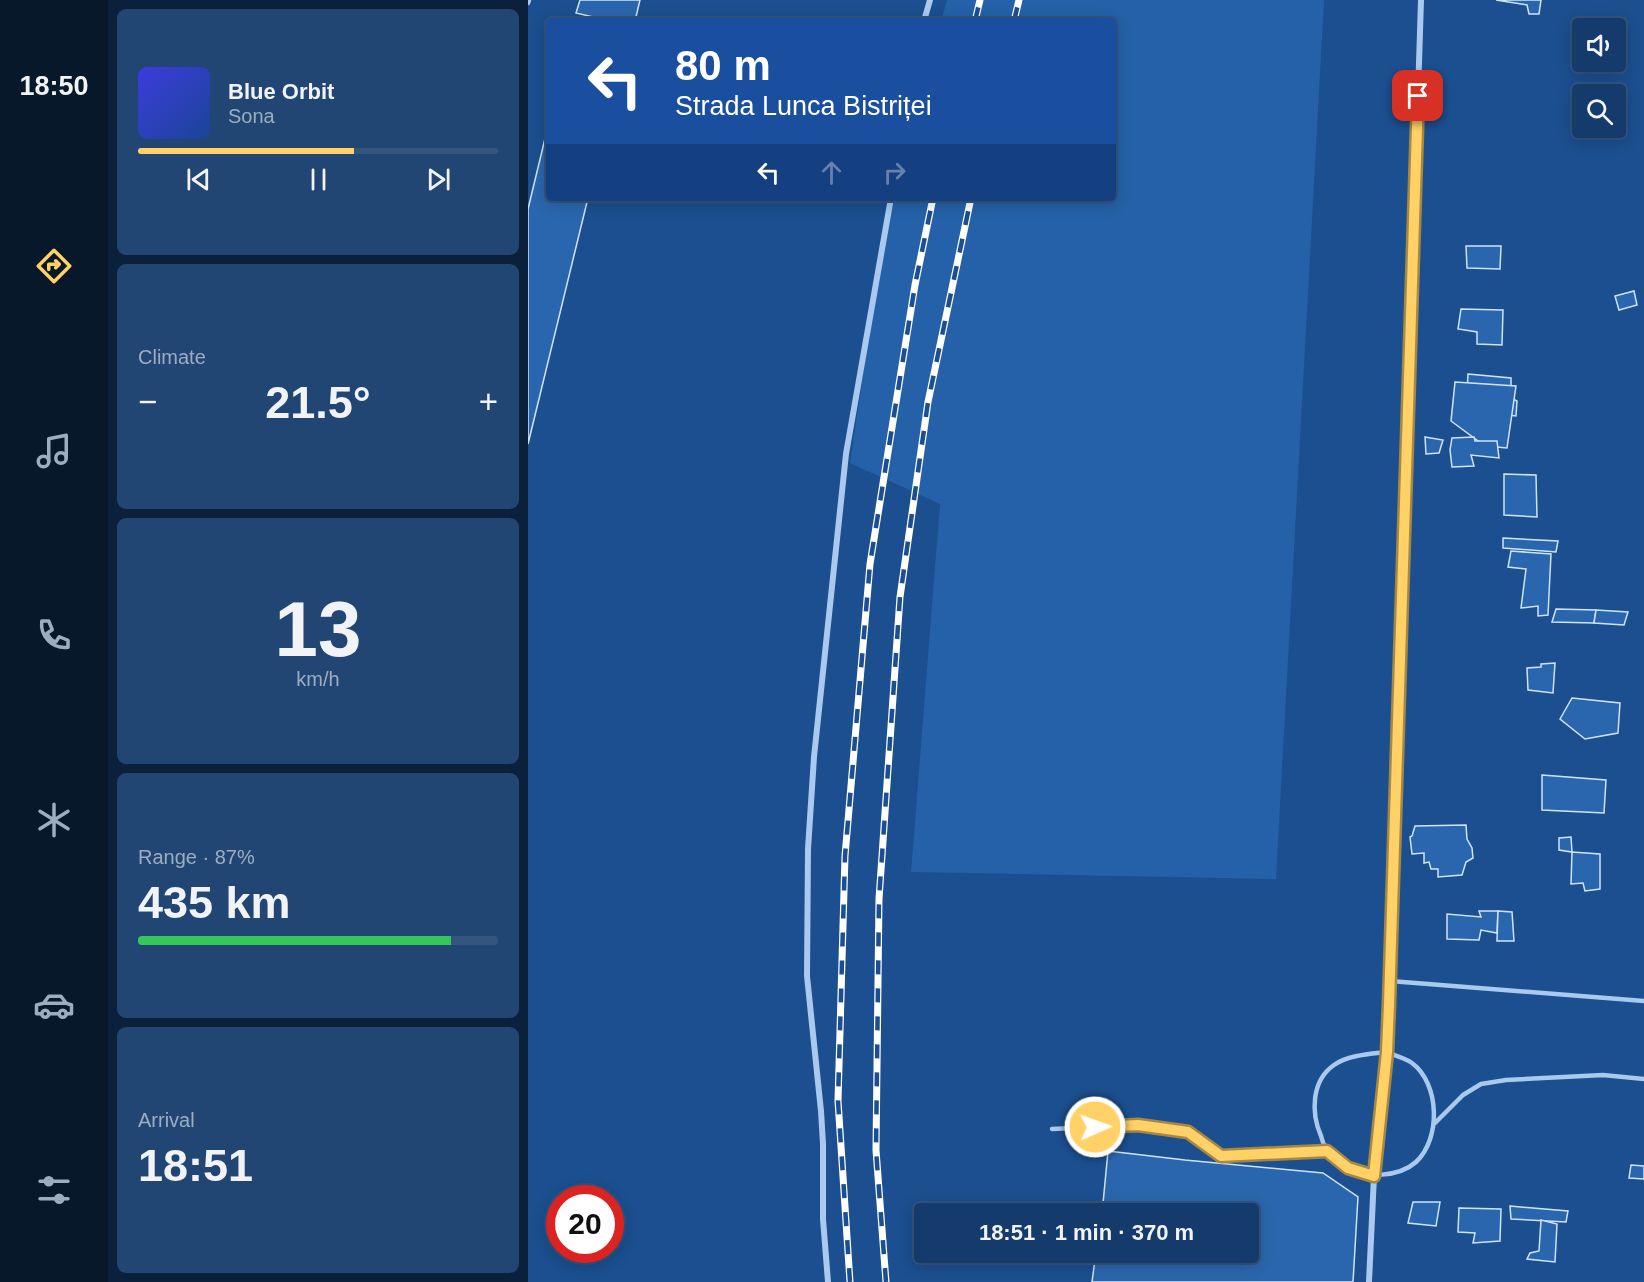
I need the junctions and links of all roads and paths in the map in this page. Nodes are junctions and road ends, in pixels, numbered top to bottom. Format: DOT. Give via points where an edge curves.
graph roads {
  1 [pos="930,0"];
  2 [pos="1421,0"];
  3 [pos="925,18"];
  4 [pos="890,201"];
  5 [pos="1390,981"];
  6 [pos="1644,1001"];
  7 [pos="1387,1052"];
  8 [pos="1644,1079"];
  9 [pos="1435,1123"];
  10 [pos="1053,1129"];
  11 [pos="1327,1151"];
  12 [pos="1374,1176"];
  13 [pos="828,1282"];
  14 [pos="1369,1282"];
  1 -- 3 [label="street"];
  2 -- 5 [label="street"];
  4 -- 13 [label="street" via="846,454 808,849 807,976 821,1110"];
  5 -- 6 [label="lane"];
  5 -- 7 [label="street"];
  7 -- 9 [label="lane" via="1412,1063 1424,1076 1432,1093"];
  7 -- 11 [label="lane" via="1357,1056 1334,1065 1319,1081 1314,1102 1316,1123"];
  7 -- 12 [label="street"];
  8 -- 9 [label="lane" via="1603,1075 1481,1084"];
  9 -- 12 [label="lane" via="1417,1162 1403,1171"];
  10 -- 11 [label="lane" via="1138,1125 1188,1132 1221,1156"];
  11 -- 12 [label="lane" via="1348,1168"];
  12 -- 14 [label="street"];
}
